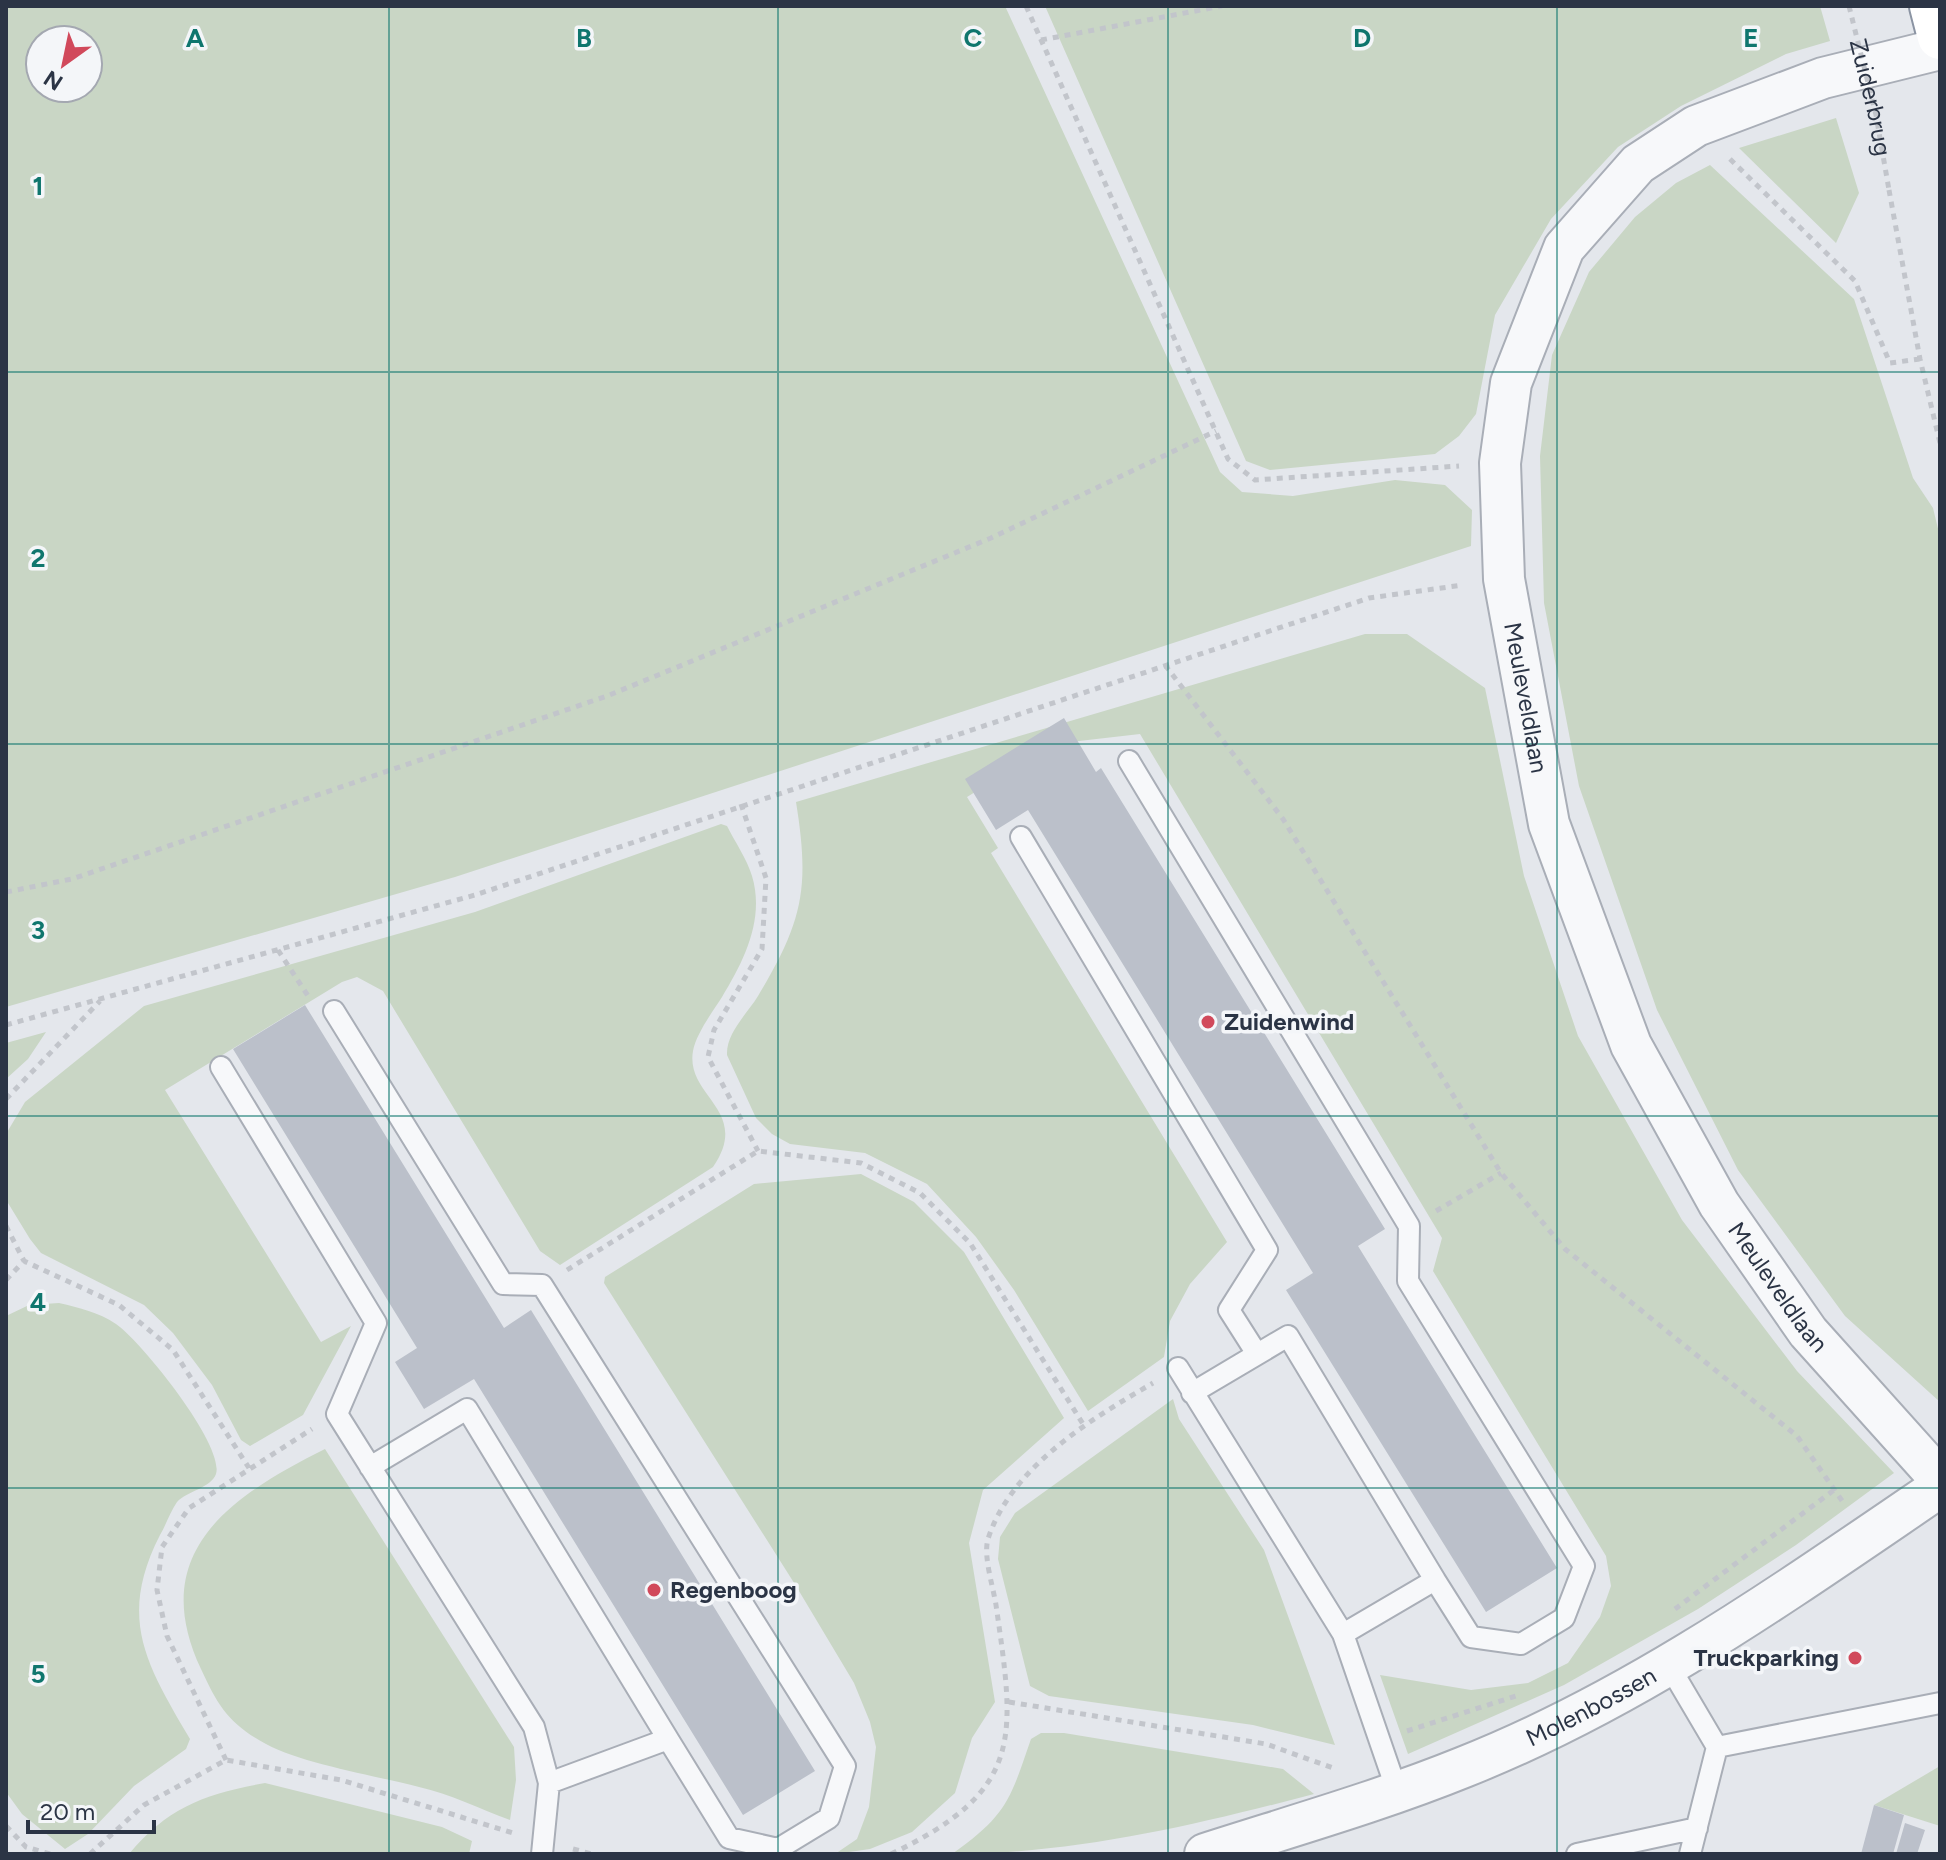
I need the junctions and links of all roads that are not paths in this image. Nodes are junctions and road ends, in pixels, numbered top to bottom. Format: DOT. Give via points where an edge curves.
graph roads {
  1 [pos="1932,6"];
  2 [pos="1940,37"];
  3 [pos="1940,49"];
  4 [pos="1129,761"];
  5 [pos="1021,837"];
  6 [pos="334,1011"];
  7 [pos="221,1067"];
  8 [pos="1257,1354"];
  9 [pos="1178,1368"];
  10 [pos="1192,1393"];
  11 [pos="370,1467"];
  12 [pos="1940,1479"];
  13 [pos="1940,1487"];
  14 [pos="1435,1580"];
  15 [pos="1343,1634"];
  16 [pos="1668,1664"];
  17 [pos="1940,1703"];
  18 [pos="668,1739"];
  19 [pos="1717,1747"];
  20 [pos="549,1783"];
  21 [pos="1397,1791"];
  22 [pos="1697,1828"];
  23 [pos="542,1848"];
  24 [pos="1205,1854"];
  25 [pos="1577,1854"];
  26 [pos="1690,1854"];
  1 -- 2 [label="highway"];
  3 -- 12 [label="street, Meuleveldlaan" via="1823,78 1696,126 1638,164 1564,248 1511,383 1500,463 1504,579 1549,824 1631,1045 1719,1204 1808,1332"];
  4 -- 14 [label="lane" via="1409,1226 1408,1281 1584,1566 1564,1618 1521,1644 1471,1637"];
  5 -- 8 [label="lane" via="1267,1250 1229,1310"];
  6 -- 18 [label="lane" via="503,1284 542,1285 845,1766 829,1818 778,1849 729,1838"];
  7 -- 11 [label="lane" via="376,1323 337,1414"];
  8 -- 10 [label="lane"];
  8 -- 14 [label="lane" via="1288,1336"];
  9 -- 10 [label="lane"];
  10 -- 15 [label="lane"];
  11 -- 18 [label="lane" via="467,1409"];
  11 -- 20 [label="lane" via="534,1727"];
  13 -- 16 [label="street, Molenbossen" via="1729,1630"];
  14 -- 15 [label="lane"];
  15 -- 21 [label="lane"];
  16 -- 19 [label="lane"];
  16 -- 21 [label="street, Molenbossen" via="1467,1766"];
  17 -- 19 [label="lane"];
  18 -- 20 [label="lane"];
  19 -- 22 [label="lane"];
  20 -- 23 [label="lane"];
  21 -- 24 [label="street, Molenbossen"];
  22 -- 25 [label="lane"];
  22 -- 26 [label="lane"];
}
